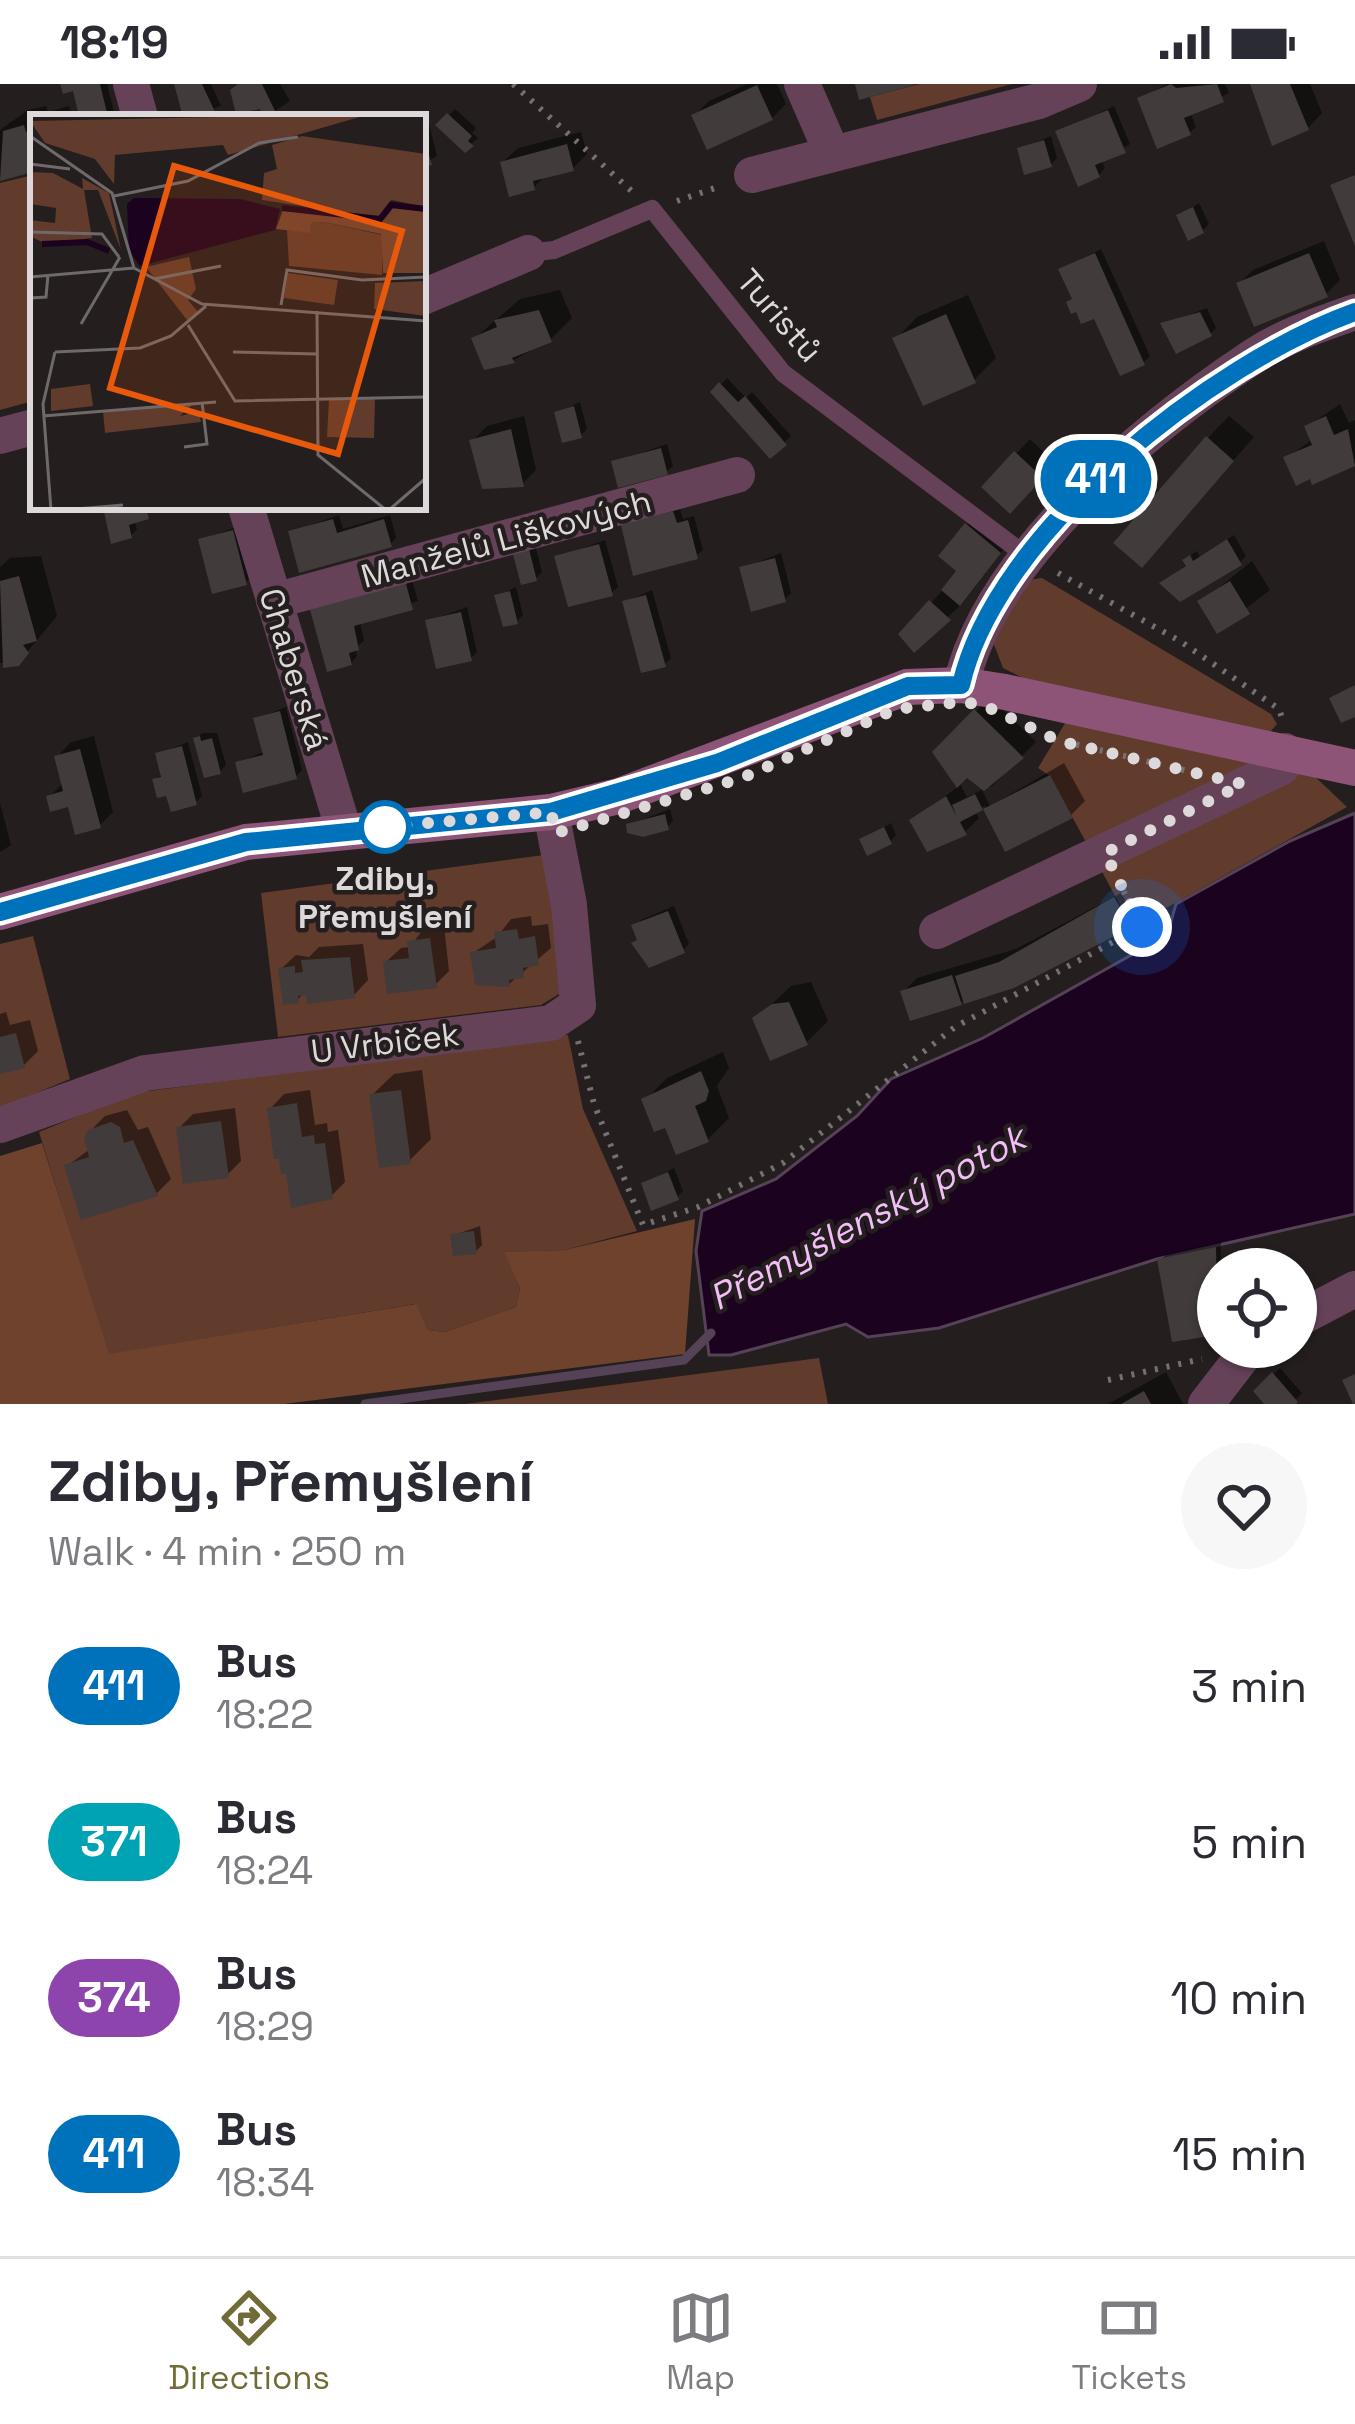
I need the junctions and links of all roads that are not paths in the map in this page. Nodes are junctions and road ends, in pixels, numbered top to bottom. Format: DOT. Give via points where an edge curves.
graph roads {
  1 [pos="131,84"];
  2 [pos="802,84"];
  3 [pos="1079,84"];
  4 [pos="139,114"];
  5 [pos="832,153"];
  6 [pos="752,175"];
  7 [pos="528,253"];
  8 [pos="426,296"];
  9 [pos="1355,312"];
  10 [pos="30,428"];
  11 [pos="0,436"];
  12 [pos="737,475"];
  13 [pos="247,510"];
  14 [pos="1028,557"];
  15 [pos="274,601"];
  16 [pos="961,685"];
  17 [pos="1286,742"];
  18 [pos="1355,768"];
  19 [pos="551,812"];
  20 [pos="344,831"];
  21 [pos="0,912"];
  22 [pos="937,931"];
  23 [pos="0,1125"];
  24 [pos="1355,1289"];
  25 [pos="1317,1309"];
  26 [pos="1234,1368"];
  27 [pos="1206,1404"];
  1 -- 4 [label="street"];
  2 -- 5 [label="street"];
  3 -- 5 [label="street"];
  5 -- 6 [label="street"];
  7 -- 8 [label="street"];
  7 -- 14 [label="lane, Turistů" via="652,209 783,373"];
  9 -- 14 [label="street" via="1238,368 1104,469"];
  10 -- 11 [label="street"];
  12 -- 15 [label="street, Manželů Liškových"];
  13 -- 15 [label="street, Chaberská"];
  14 -- 16 [label="street" via="968,652"];
  15 -- 20 [label="street, Chaberská"];
  16 -- 17 [label="street"];
  16 -- 19 [label="street" via="908,686 717,763"];
  17 -- 18 [label="street"];
  17 -- 22 [label="street" via="1282,767"];
  19 -- 20 [label="street"];
  19 -- 23 [label="street, U Vrbiček" via="569,905 573,1013 551,1023 145,1073"];
  20 -- 21 [label="street" via="246,842"];
  24 -- 25 [label="street"];
  26 -- 27 [label="street"];
}
